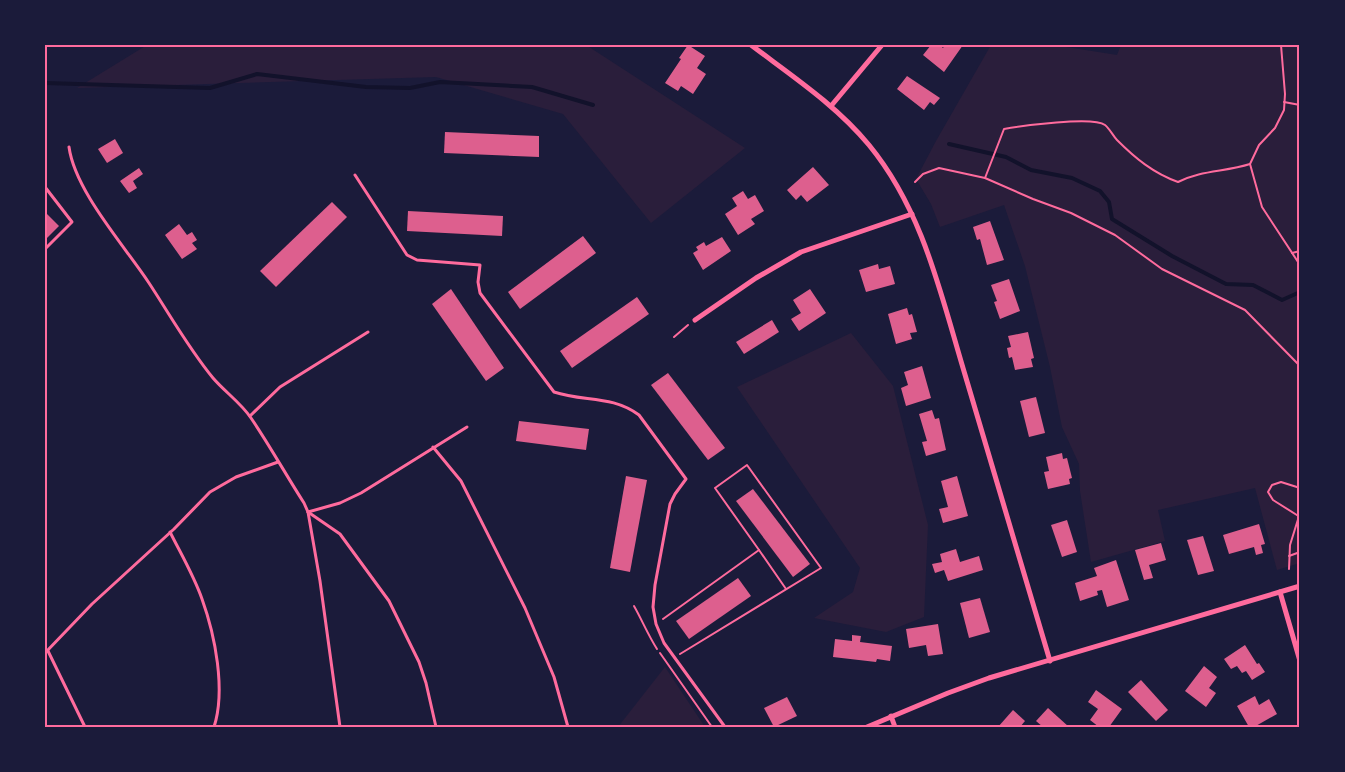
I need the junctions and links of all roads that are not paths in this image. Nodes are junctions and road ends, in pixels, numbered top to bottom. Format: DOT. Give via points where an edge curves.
graph roads {
  1 [pos="751,45"];
  2 [pos="882,45"];
  3 [pos="831,106"];
  4 [pos="69,147"];
  5 [pos="355,175"];
  6 [pos="45,187"];
  7 [pos="912,214"];
  8 [pos="45,249"];
  9 [pos="695,320"];
  10 [pos="368,332"];
  11 [pos="250,416"];
  12 [pos="467,427"];
  13 [pos="433,447"];
  14 [pos="278,462"];
  15 [pos="308,512"];
  16 [pos="171,532"];
  17 [pos="1300,586"];
  18 [pos="1280,592"];
  19 [pos="46,652"];
  20 [pos="1050,661"];
  21 [pos="1300,661"];
  22 [pos="891,716"];
  23 [pos="85,727"];
  24 [pos="214,727"];
  25 [pos="340,727"];
  26 [pos="436,727"];
  27 [pos="568,727"];
  28 [pos="725,727"];
  29 [pos="867,727"];
  30 [pos="895,727"];
  1 -- 3 [label="street"];
  2 -- 3 [label="street"];
  3 -- 7 [label="street" via="869,146 895,181"];
  4 -- 11 [label="lane" via="71,163 81,182 172,321 213,378"];
  5 -- 28 [label="lane" via="406,255 417,260 480,265 480,293 554,392 629,407 686,479 670,504 653,607 664,643"];
  6 -- 8 [label="lane" via="72,222"];
  7 -- 9 [label="street" via="801,252"];
  7 -- 20 [label="street" via="936,276"];
  10 -- 11 [label="lane" via="280,387"];
  11 -- 14 [label="lane"];
  12 -- 13 [label="lane"];
  13 -- 15 [label="lane" via="351,498"];
  13 -- 27 [label="lane" via="461,481 525,608 554,677"];
  14 -- 15 [label="lane"];
  14 -- 16 [label="lane" via="222,484"];
  15 -- 25 [label="lane"];
  15 -- 26 [label="lane" via="340,534 389,601 419,662"];
  16 -- 19 [label="lane"];
  16 -- 24 [label="lane" via="201,597 209,626 219,699"];
  17 -- 18 [label="street"];
  18 -- 20 [label="street"];
  18 -- 21 [label="street"];
  19 -- 23 [label="lane"];
  20 -- 22 [label="street"];
  22 -- 29 [label="street"];
  22 -- 30 [label="street"];
}
